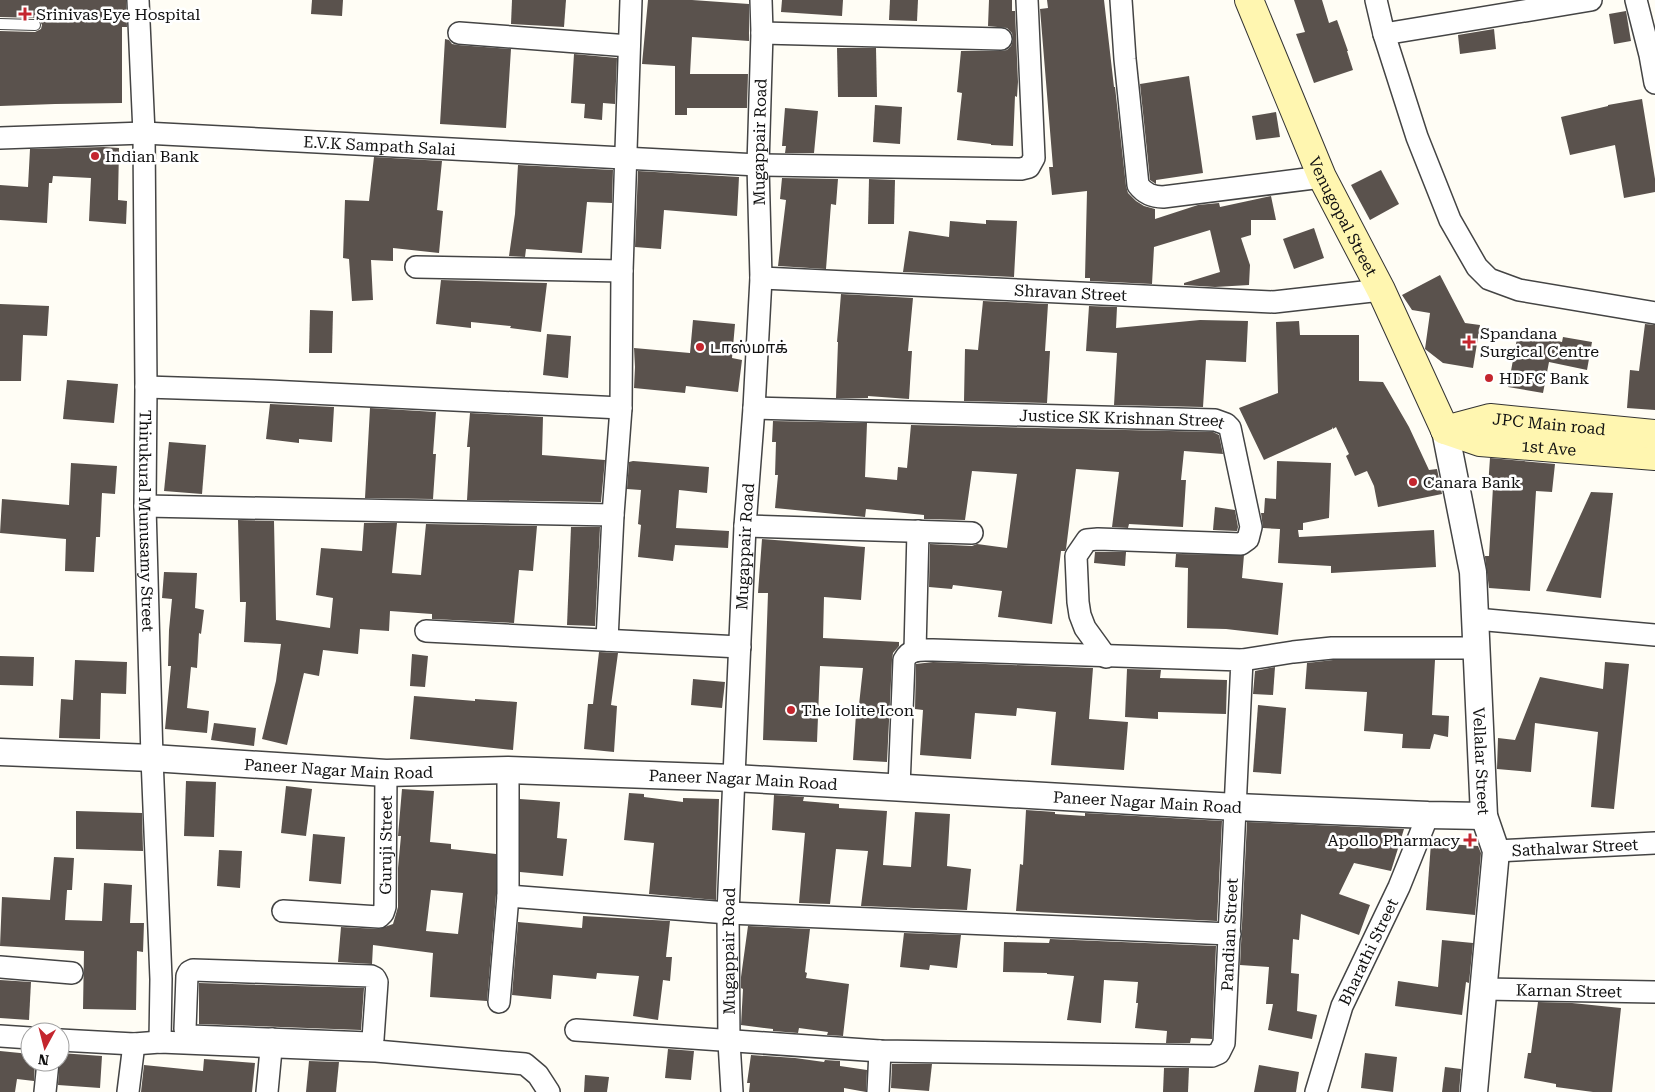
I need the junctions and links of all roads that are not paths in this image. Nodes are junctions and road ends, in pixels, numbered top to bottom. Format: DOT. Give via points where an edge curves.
graph roads {
  1 [pos="138,0"];
  2 [pos="630,0"];
  3 [pos="761,0"];
  4 [pos="1026,0"];
  5 [pos="1121,0"];
  6 [pos="1249,0"];
  7 [pos="1376,0"];
  8 [pos="1591,0"];
  9 [pos="1636,0"];
  10 [pos="0,24"];
  11 [pos="35,25"];
  12 [pos="459,33"];
  13 [pos="762,33"];
  14 [pos="1384,34"];
  15 [pos="1001,39"];
  16 [pos="628,46"];
  17 [pos="1652,54"];
  18 [pos="1655,83"];
  19 [pos="144,133"];
  20 [pos="0,138"];
  21 [pos="626,158"];
  22 [pos="758,165"];
  23 [pos="1322,177"];
  24 [pos="416,267"];
  25 [pos="622,271"];
  26 [pos="761,278"];
  27 [pos="1381,290"];
  28 [pos="1655,313"];
  29 [pos="146,387"];
  30 [pos="621,408"];
  31 [pos="754,408"];
  32 [pos="1445,430"];
  33 [pos="1655,434"];
  34 [pos="1655,456"];
  35 [pos="145,506"];
  36 [pos="612,515"];
  37 [pos="745,526"];
  38 [pos="918,531"];
  39 [pos="972,533"];
  40 [pos="1476,620"];
  41 [pos="426,631"];
  42 [pos="1655,635"];
  43 [pos="607,640"];
  44 [pos="740,648"];
  45 [pos="1477,648"];
  46 [pos="915,650"];
  47 [pos="1106,657"];
  48 [pos="1242,660"];
  49 [pos="0,752"];
  50 [pos="152,758"];
  51 [pos="508,770"];
  52 [pos="386,773"];
  53 [pos="734,778"];
  54 [pos="900,788"];
  55 [pos="1236,807"];
  56 [pos="1428,815"];
  57 [pos="1484,816"];
  58 [pos="1655,842"];
  59 [pos="1496,851"];
  60 [pos="508,896"];
  61 [pos="283,911"];
  62 [pos="728,913"];
  63 [pos="1230,934"];
  64 [pos="0,967"];
  65 [pos="72,973"];
  66 [pos="1484,989"];
  67 [pos="1655,992"];
  68 [pos="161,996"];
  69 [pos="186,998"];
  70 [pos="499,1002"];
  71 [pos="576,1030"];
  72 [pos="0,1036"];
  73 [pos="20,1037"];
  74 [pos="70,1041"];
  75 [pos="160,1042"];
  76 [pos="272,1042"];
  77 [pos="729,1042"];
  78 [pos="134,1044"];
  79 [pos="880,1051"];
  80 [pos="47,1072"];
  81 [pos="45,1092"];
  82 [pos="128,1092"];
  83 [pos="267,1092"];
  84 [pos="550,1092"];
  85 [pos="732,1092"];
  86 [pos="878,1092"];
  87 [pos="1316,1092"];
  88 [pos="1474,1092"];
  1 -- 19 [label="street, Thirukural Munusamy Street"];
  2 -- 16 [label="street"];
  3 -- 13 [label="street, Mugappair Road"];
  4 -- 22 [label="street, E.V.K Sampath Salai" via="1034,152 1028,167 1021,170"];
  5 -- 23 [label="street" via="1138,185 1142,190 1149,196 1163,198"];
  6 -- 23 [label="main road, Venugopal Street"];
  7 -- 14 [label="street"];
  8 -- 14 [label="street"];
  9 -- 17 [label="street"];
  10 -- 11 [label="lane"];
  12 -- 16 [label="street"];
  13 -- 15 [label="street"];
  13 -- 22 [label="street, Mugappair Road"];
  14 -- 28 [label="street" via="1417,137 1450,220 1477,267 1489,279 1519,290"];
  16 -- 21 [label="street"];
  17 -- 18 [label="street"];
  19 -- 20 [label="street, E.V.K Sampath Salai"];
  19 -- 21 [label="street, E.V.K Sampath Salai"];
  19 -- 29 [label="street, Thirukural Munusamy Street"];
  21 -- 22 [label="street, E.V.K Sampath Salai"];
  21 -- 25 [label="street"];
  22 -- 26 [label="street, Mugappair Road"];
  23 -- 27 [label="main road, Venugopal Street"];
  24 -- 25 [label="street"];
  25 -- 30 [label="street"];
  26 -- 27 [label="street, Shravan Street" via="1274,302"];
  26 -- 31 [label="street, Mugappair Road"];
  27 -- 32 [label="main road, Venugopal Street"];
  29 -- 30 [label="street"];
  29 -- 35 [label="street, Thirukural Munusamy Street"];
  30 -- 36 [label="street"];
  31 -- 37 [label="street, Mugappair Road"];
  31 -- 47 [label="street, Justice SK Krishnan Street" via="1215,420 1226,424 1230,428 1251,527 1246,543 1098,539 1087,540 1076,556 1079,609 1085,628"];
  32 -- 33 [label="main road, JPC Main road" via="1490,418"];
  32 -- 34 [label="main road, 1st Ave" via="1480,442"];
  32 -- 40 [label="street, Vellalar Street" via="1473,572"];
  35 -- 36 [label="street"];
  35 -- 50 [label="street, Thirukural Munusamy Street"];
  36 -- 43 [label="street"];
  37 -- 38 [label="street"];
  37 -- 44 [label="street, Mugappair Road"];
  38 -- 39 [label="street"];
  38 -- 46 [label="street"];
  40 -- 42 [label="street"];
  40 -- 45 [label="street, Vellalar Street"];
  41 -- 43 [label="street"];
  43 -- 44 [label="street"];
  44 -- 53 [label="street, Mugappair Road"];
  45 -- 48 [label="street" via="1332,648"];
  45 -- 57 [label="street, Vellalar Street"];
  46 -- 47 [label="street"];
  46 -- 54 [label="street" via="909,652 904,660"];
  47 -- 48 [label="street"];
  48 -- 55 [label="street, Pandian Street"];
  49 -- 50 [label="street, Paneer Nagar Main Road"];
  50 -- 52 [label="street, Paneer Nagar Main Road"];
  50 -- 68 [label="street, Thirukural Munusamy Street"];
  51 -- 52 [label="street, Paneer Nagar Main Road"];
  51 -- 53 [label="street, Paneer Nagar Main Road"];
  51 -- 60 [label="street"];
  52 -- 61 [label="street, Guruji Street" via="383,913 379,917"];
  53 -- 54 [label="street, Paneer Nagar Main Road"];
  53 -- 62 [label="street, Mugappair Road"];
  54 -- 55 [label="street, Paneer Nagar Main Road"];
  55 -- 56 [label="street, Paneer Nagar Main Road"];
  55 -- 63 [label="street, Pandian Street"];
  56 -- 57 [label="street, Paneer Nagar Main Road"];
  56 -- 87 [label="street, Bharathi Street" via="1399,887 1342,1006"];
  57 -- 59 [label="street, Vellalar Street"];
  58 -- 59 [label="street, Sathalwar Street"];
  59 -- 66 [label="street, Vellalar Street"];
  60 -- 62 [label="street"];
  60 -- 70 [label="street"];
  62 -- 63 [label="street"];
  62 -- 77 [label="street, Mugappair Road"];
  63 -- 79 [label="street, Pandian Street" via="1224,1043 1220,1053 1212,1056"];
  64 -- 65 [label="street"];
  66 -- 67 [label="street, Karnan Street"];
  66 -- 88 [label="street, Vellalar Street"];
  68 -- 69 [label="street"];
  68 -- 75 [label="street, Thirukural Munusamy Street"];
  69 -- 76 [label="street" via="185,1029 191,1036"];
  69 -- 76 [label="street" via="187,976 194,970 375,978 372,1042"];
  71 -- 77 [label="street"];
  72 -- 73 [label="street"];
  74 -- 78 [label="street"];
  75 -- 76 [label="street"];
  75 -- 78 [label="street"];
  76 -- 83 [label="street"];
  76 -- 84 [label="street" via="525,1064"];
  77 -- 79 [label="street"];
  77 -- 85 [label="street, Mugappair Road"];
  78 -- 82 [label="street"];
  79 -- 86 [label="street"];
  80 -- 81 [label="street"];
}
